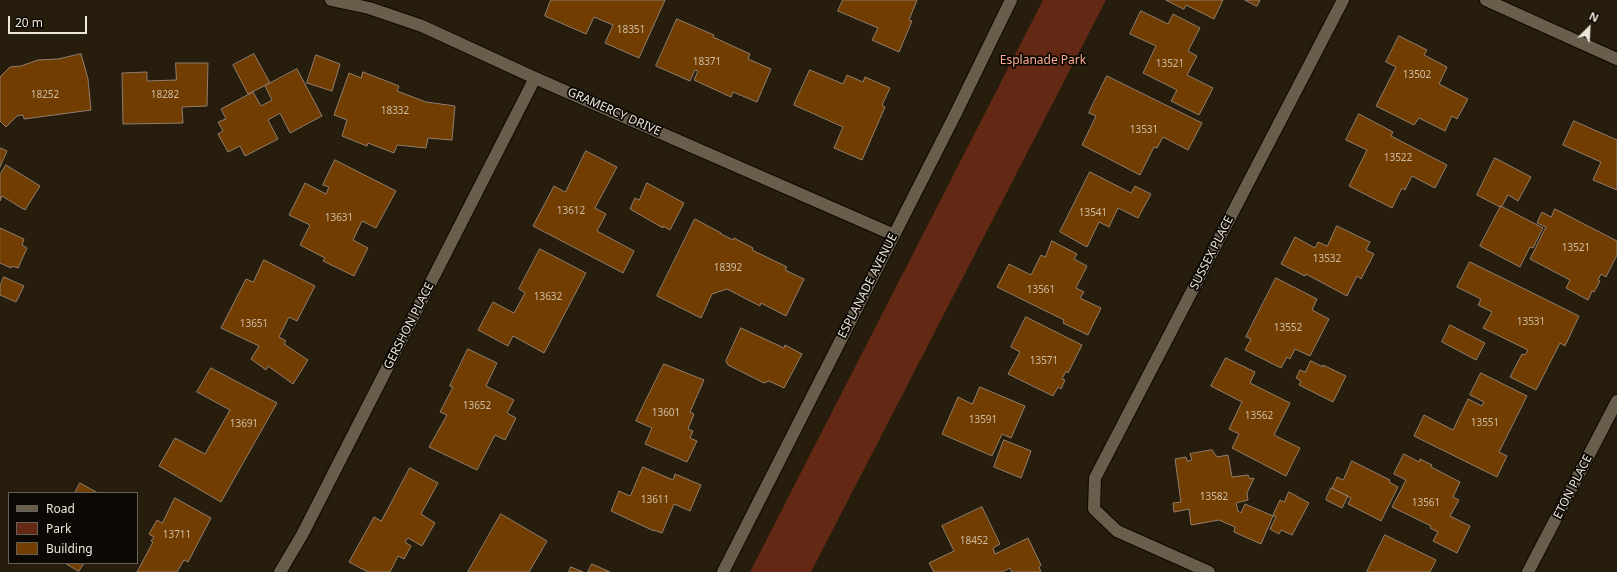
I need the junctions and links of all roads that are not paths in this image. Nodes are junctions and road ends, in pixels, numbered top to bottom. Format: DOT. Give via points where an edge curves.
graph roads {
  1 [pos="331,0"];
  2 [pos="1011,0"];
  3 [pos="1343,0"];
  4 [pos="1486,0"];
  5 [pos="1617,59"];
  6 [pos="535,78"];
  7 [pos="894,235"];
  8 [pos="1617,401"];
  9 [pos="280,572"];
  10 [pos="723,572"];
  11 [pos="1209,572"];
  12 [pos="1528,572"];
  1 -- 6 [label="street, GRAMERCY DRIVE" via="369,8 422,26"];
  2 -- 7 [label="street, ESPLANADE AVENUE"];
  3 -- 11 [label="street, SUSSEX PLACE" via="1095,478 1094,509 1117,531"];
  4 -- 5 [label="street"];
  6 -- 7 [label="street, GRAMERCY DRIVE"];
  6 -- 9 [label="street, GERSHON PLACE" via="302,535"];
  7 -- 10 [label="street, ESPLANADE AVENUE"];
  8 -- 12 [label="street, ETON PLACE"];
}
